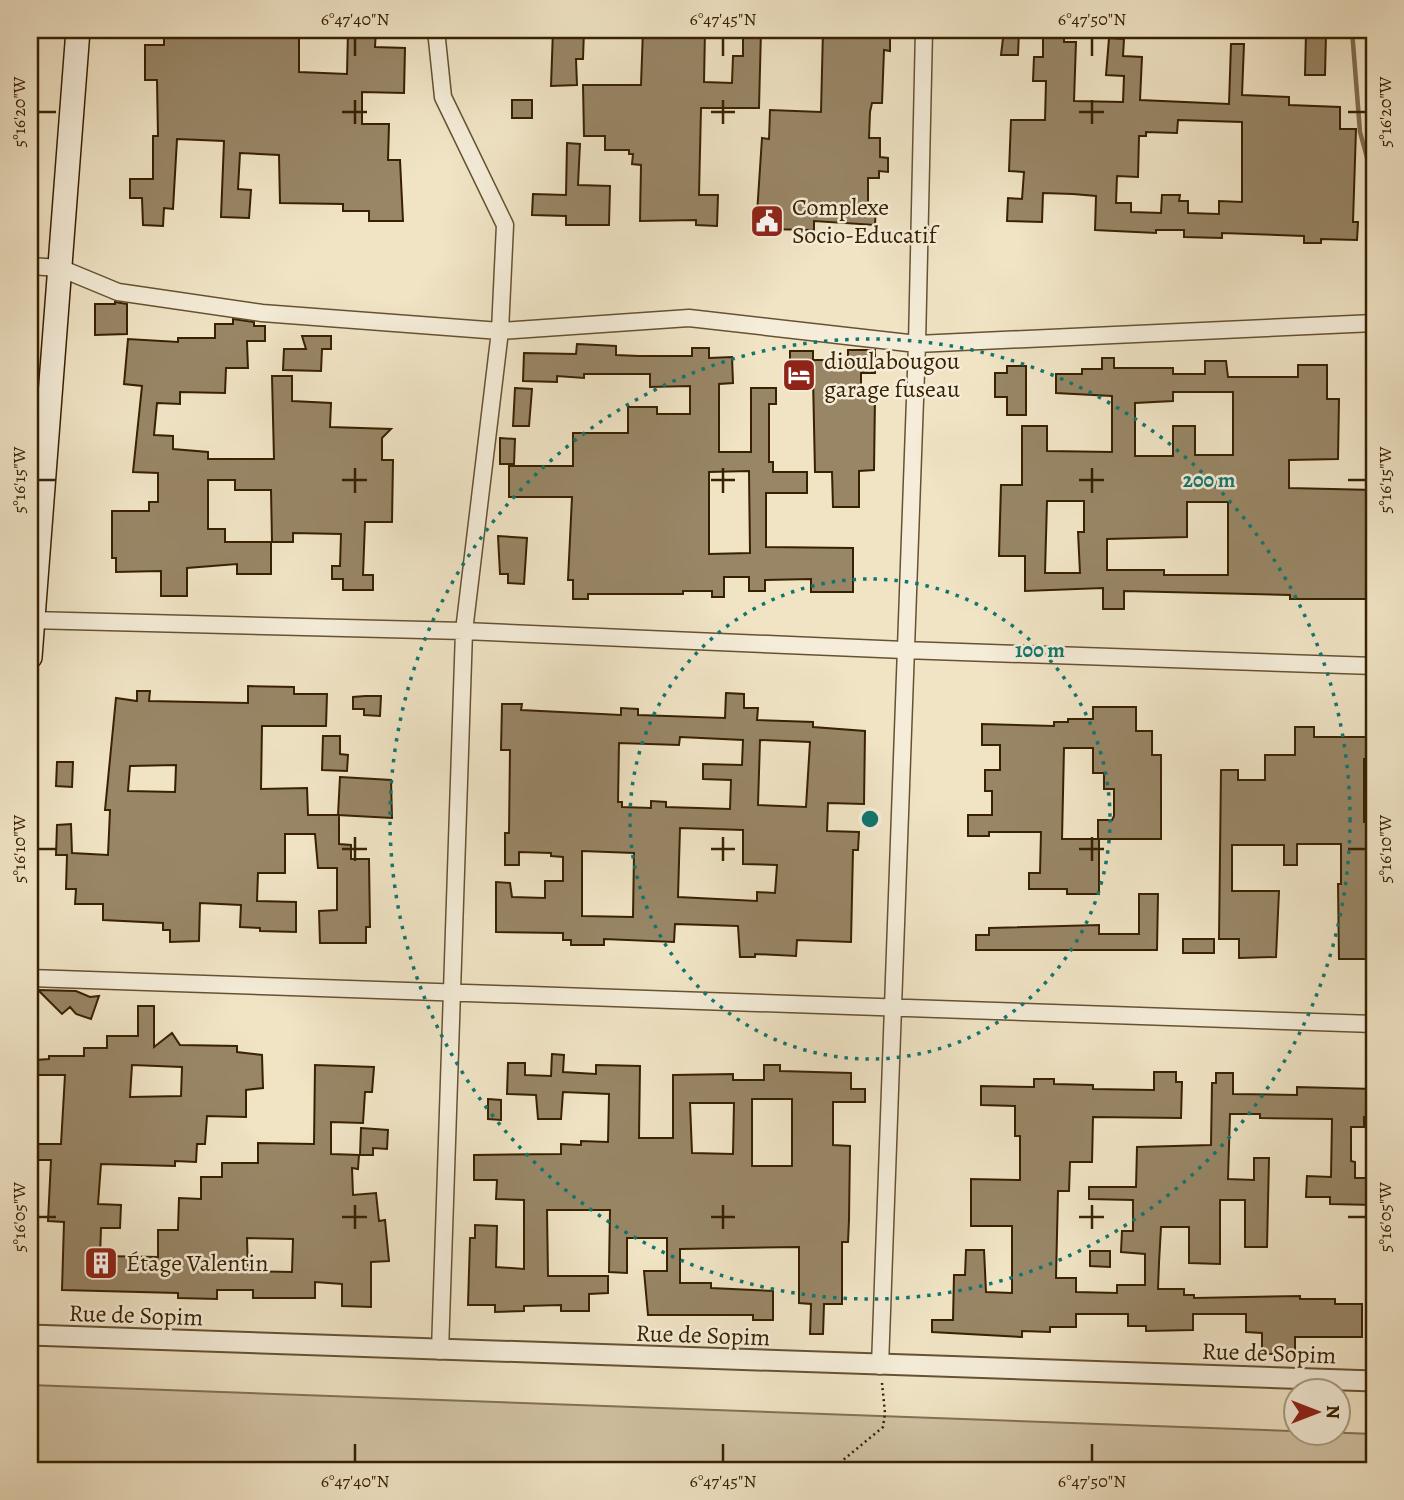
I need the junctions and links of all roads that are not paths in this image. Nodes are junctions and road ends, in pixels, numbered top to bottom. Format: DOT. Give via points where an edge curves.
graph roads {
  1 [pos="78,30"];
  2 [pos="436,30"];
  3 [pos="924,30"];
  4 [pos="30,266"];
  5 [pos="60,268"];
  6 [pos="1374,323"];
  7 [pos="500,331"];
  8 [pos="917,344"];
  9 [pos="31,620"];
  10 [pos="464,631"];
  11 [pos="904,650"];
  12 [pos="30,657"];
  13 [pos="1374,666"];
  14 [pos="30,978"];
  15 [pos="451,993"];
  16 [pos="892,1008"];
  17 [pos="1374,1024"];
  18 [pos="30,1335"];
  19 [pos="440,1351"];
  20 [pos="880,1366"];
  21 [pos="1374,1381"];
  1 -- 5 [label="main road"];
  2 -- 7 [label="street" via="443,97 505,225"];
  3 -- 8 [label="street"];
  4 -- 5 [label="street"];
  5 -- 7 [label="street" via="118,292 262,313"];
  5 -- 9 [label="main road"];
  6 -- 8 [label="street"];
  7 -- 8 [label="street" via="689,318"];
  7 -- 10 [label="street"];
  8 -- 11 [label="street"];
  9 -- 10 [label="street"];
  9 -- 12 [label="main road"];
  10 -- 11 [label="street"];
  10 -- 15 [label="street"];
  11 -- 13 [label="street"];
  11 -- 16 [label="street"];
  14 -- 15 [label="street"];
  15 -- 16 [label="street"];
  15 -- 19 [label="street"];
  16 -- 17 [label="street"];
  16 -- 20 [label="street"];
  18 -- 19 [label="street, Rue de Sopim"];
  19 -- 20 [label="street, Rue de Sopim"];
  20 -- 21 [label="street, Rue de Sopim"];
}
